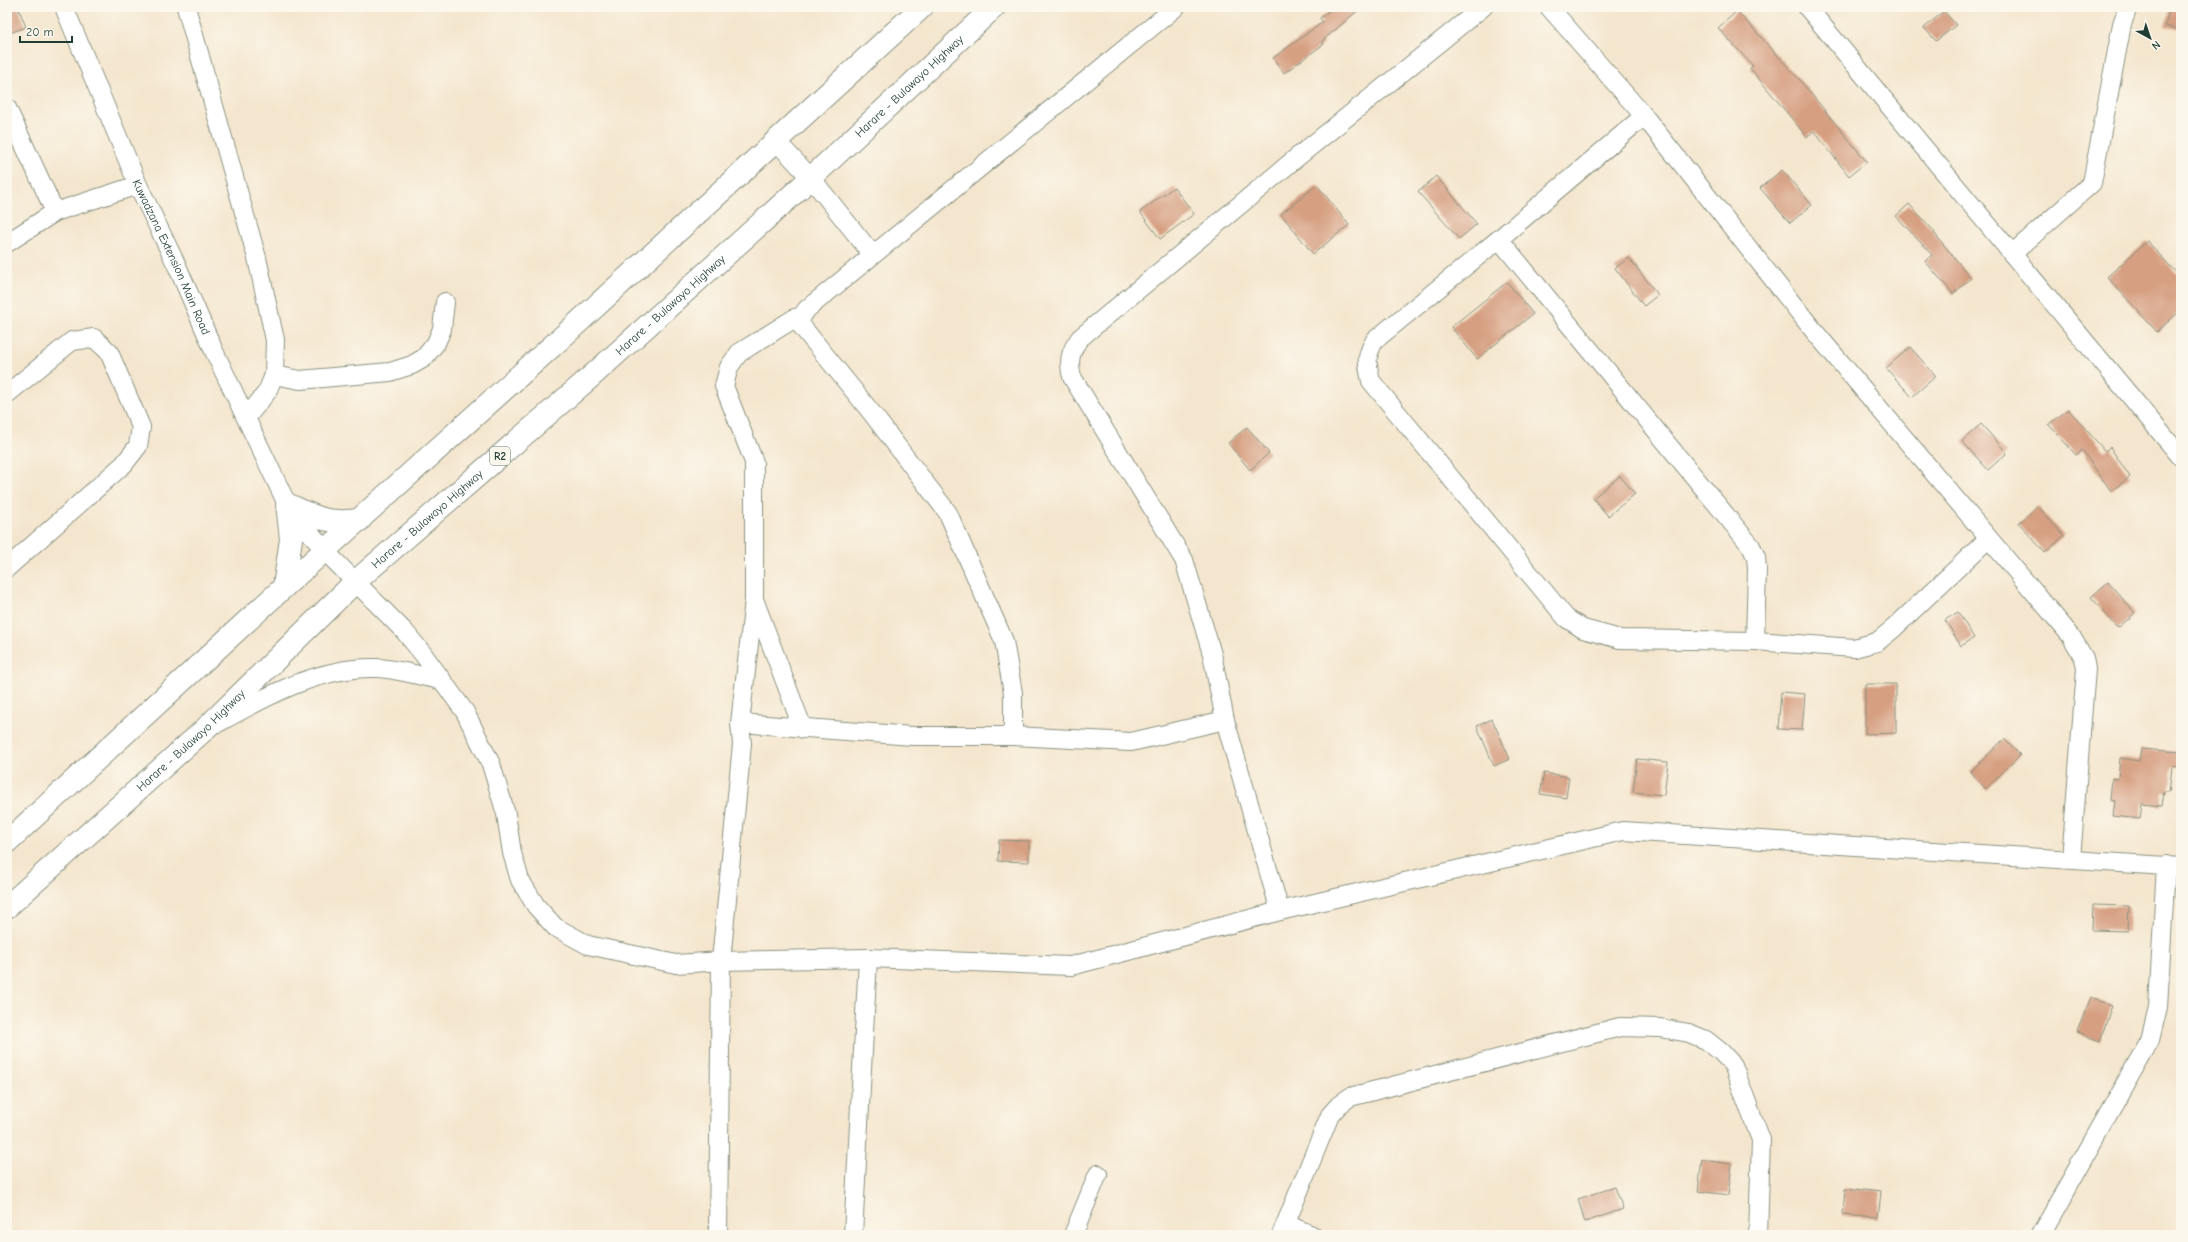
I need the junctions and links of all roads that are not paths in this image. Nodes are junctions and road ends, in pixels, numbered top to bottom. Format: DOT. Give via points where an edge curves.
graph roads {
  1 [pos="64,7"];
  2 [pos="186,7"];
  3 [pos="922,7"];
  4 [pos="994,7"];
  5 [pos="1176,7"];
  6 [pos="1483,7"];
  7 [pos="1549,7"];
  8 [pos="1807,7"];
  9 [pos="2128,7"];
  10 [pos="7,108"];
  11 [pos="1644,116"];
  12 [pos="776,141"];
  13 [pos="811,178"];
  14 [pos="138,185"];
  15 [pos="55,212"];
  16 [pos="1499,239"];
  17 [pos="7,243"];
  18 [pos="872,254"];
  19 [pos="2012,254"];
  20 [pos="445,302"];
  21 [pos="795,318"];
  22 [pos="274,375"];
  23 [pos="7,394"];
  24 [pos="246,418"];
  25 [pos="2181,457"];
  26 [pos="287,504"];
  27 [pos="360,520"];
  28 [pos="1988,539"];
  29 [pos="325,551"];
  30 [pos="7,568"];
  31 [pos="355,582"];
  32 [pos="284,587"];
  33 [pos="754,600"];
  34 [pos="1755,641"];
  35 [pos="440,680"];
  36 [pos="1225,720"];
  37 [pos="740,723"];
  38 [pos="803,729"];
  39 [pos="203,731"];
  40 [pos="1013,736"];
  41 [pos="7,842"];
  42 [pos="2071,859"];
  43 [pos="2174,866"];
  44 [pos="7,907"];
  45 [pos="1280,911"];
  46 [pos="868,958"];
  47 [pos="721,961"];
  48 [pos="1098,1174"];
  49 [pos="1283,1229"];
  50 [pos="718,1235"];
  51 [pos="853,1235"];
  52 [pos="1073,1235"];
  53 [pos="1312,1235"];
  54 [pos="1758,1235"];
  55 [pos="2040,1235"];
  1 -- 14 [label="street, Kuwadzana Extension Main Road"];
  2 -- 22 [label="street" via="257,258 275,340"];
  3 -- 12 [label="highway"];
  4 -- 13 [label="highway, Harare - Bulawayo Highway / R2"];
  5 -- 18 [label="street"];
  6 -- 36 [label="street" via="1294,159 1080,338 1069,358 1072,377 1184,560 1212,654"];
  7 -- 11 [label="street"];
  8 -- 19 [label="street"];
  9 -- 19 [label="street" via="2122,24 2092,183"];
  10 -- 15 [label="street"];
  11 -- 16 [label="street"];
  11 -- 28 [label="street" via="1814,331"];
  12 -- 13 [label="street"];
  12 -- 27 [label="highway"];
  13 -- 18 [label="street"];
  13 -- 31 [label="highway, Harare - Bulawayo Highway / R2" via="594,374"];
  14 -- 15 [label="street"];
  14 -- 24 [label="street, Kuwadzana Extension Main Road"];
  15 -- 17 [label="street"];
  16 -- 34 [label="street" via="1750,546 1756,557 1757,569"];
  16 -- 34 [label="street" via="1375,340 1368,352 1367,364 1371,381 1566,618 1582,630 1620,639"];
  18 -- 21 [label="street" via="807,309 801,317"];
  19 -- 25 [label="street"];
  20 -- 22 [label="street" via="442,329 436,343 424,358 412,365 390,372 300,380"];
  21 -- 33 [label="street" via="739,353 729,367 724,386 754,462"];
  21 -- 40 [label="street" via="948,513 1004,642 1012,693"];
  22 -- 24 [label="street" via="267,392"];
  23 -- 30 [label="street" via="72,341 94,338 109,352 141,427 138,446 124,464"];
  24 -- 26 [label="street, Kuwadzana Extension Main Road"];
  26 -- 27 [label="highway" via="318,518 338,523"];
  26 -- 29 [label="street, Kuwadzana Extension Main Road"];
  26 -- 32 [label="highway" via="291,539"];
  27 -- 29 [label="highway"];
  28 -- 34 [label="street" via="1877,642 1854,648"];
  28 -- 42 [label="street" via="2071,636 2084,658 2086,669"];
  29 -- 31 [label="street, Kuwadzana Extension Main Road"];
  29 -- 32 [label="highway"];
  31 -- 35 [label="street, Kuwadzana Extension Main Road" via="405,632"];
  31 -- 39 [label="highway, Harare - Bulawayo Highway / R2"];
  32 -- 41 [label="highway"];
  33 -- 37 [label="street"];
  33 -- 38 [label="street"];
  35 -- 39 [label="street" via="378,668 341,670 276,691"];
  35 -- 47 [label="street, Kuwadzana Extension Main Road" via="465,712 491,764 506,814 512,853 520,880 536,906 555,926 588,945 676,964"];
  36 -- 40 [label="street" via="1131,742"];
  36 -- 45 [label="street"];
  37 -- 38 [label="street"];
  37 -- 47 [label="street" via="742,744"];
  38 -- 40 [label="street" via="912,736"];
  39 -- 44 [label="highway, Harare - Bulawayo Highway / R2"];
  42 -- 43 [label="street, Kuwadzana Extension Main Road"];
  42 -- 45 [label="street, Kuwadzana Extension Main Road" via="1623,831"];
  43 -- 55 [label="street" via="2158,1007 2150,1040"];
  45 -- 46 [label="street, Kuwadzana Extension Main Road" via="1071,966"];
  46 -- 47 [label="street, Kuwadzana Extension Main Road"];
  46 -- 51 [label="street"];
  47 -- 50 [label="street"];
  48 -- 52 [label="street"];
  49 -- 53 [label="street"];
  49 -- 54 [label="street" via="1330,1116 1350,1097 1620,1027 1660,1028 1689,1033 1706,1040 1733,1065 1761,1140"];
}
